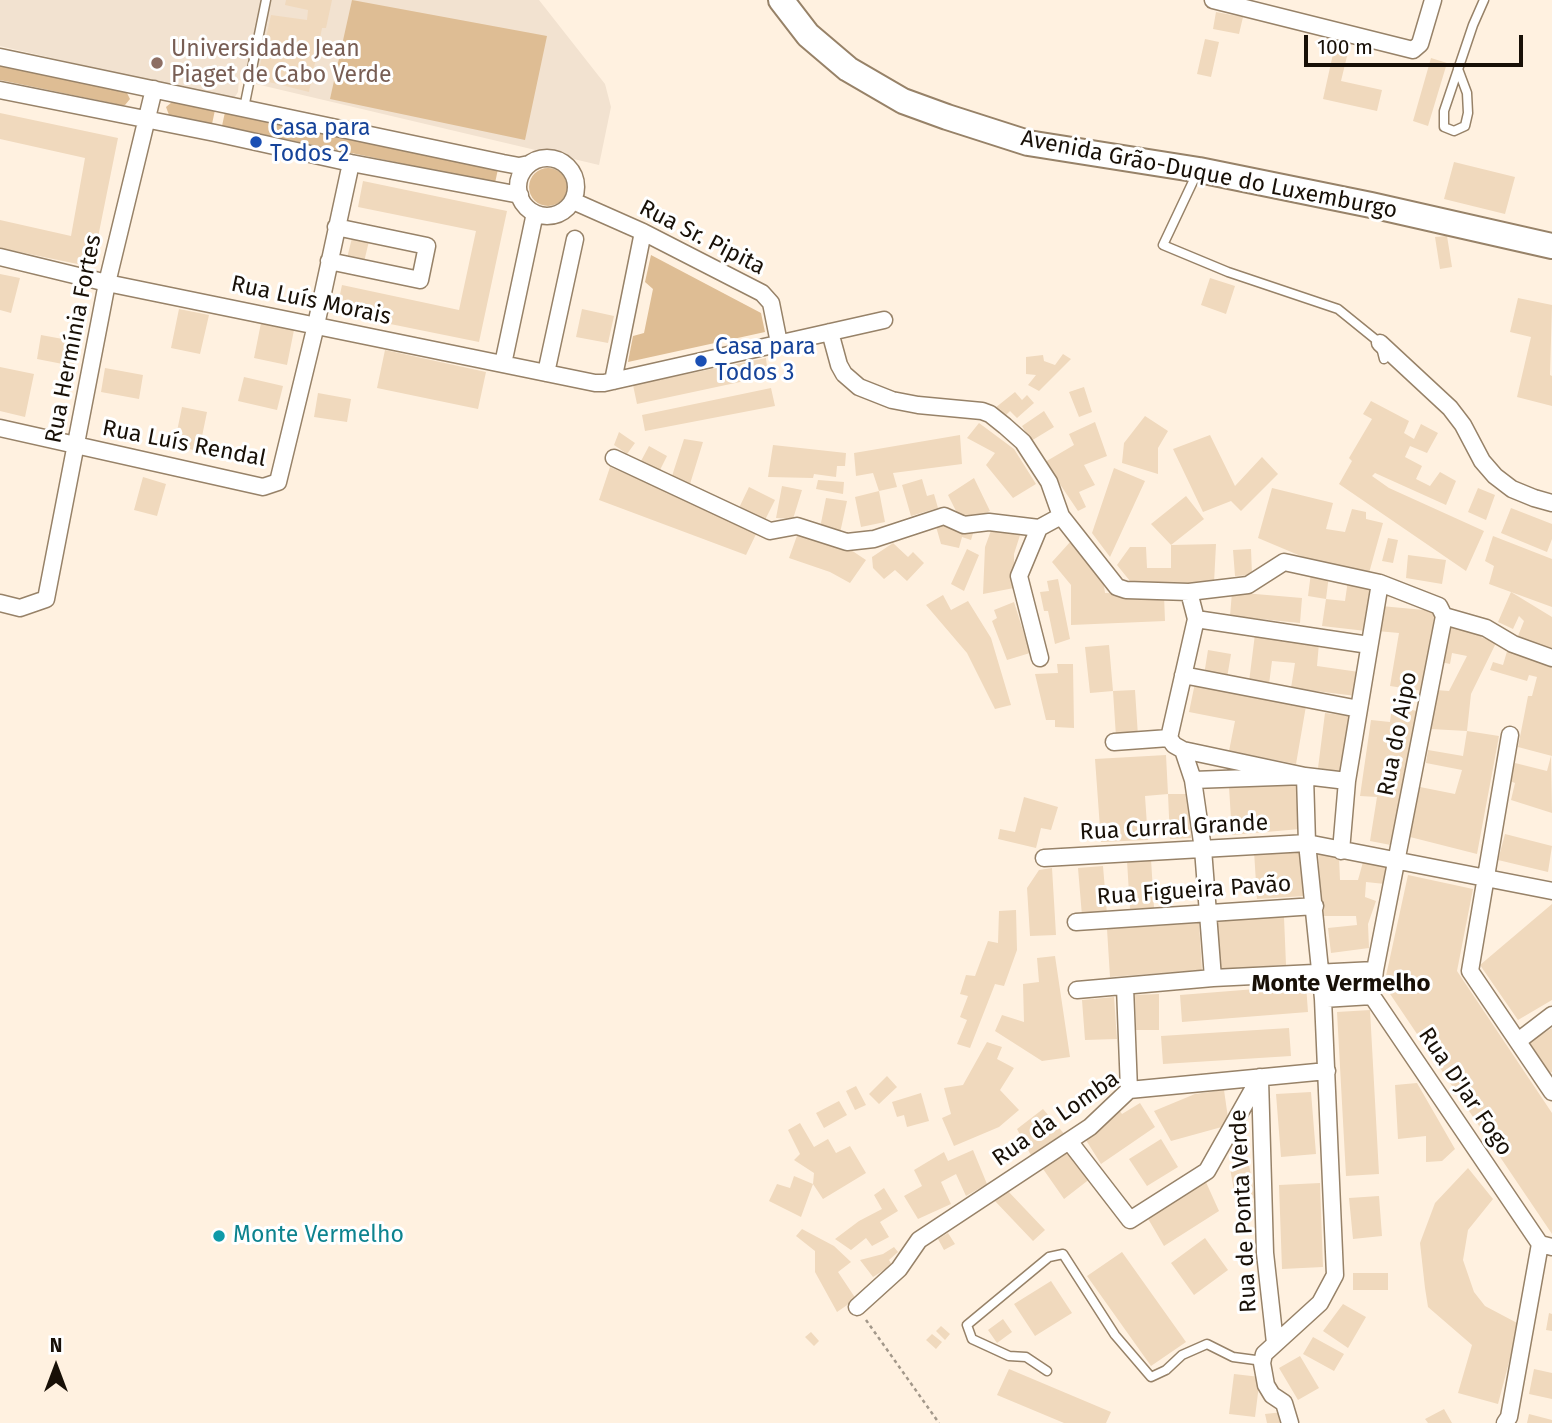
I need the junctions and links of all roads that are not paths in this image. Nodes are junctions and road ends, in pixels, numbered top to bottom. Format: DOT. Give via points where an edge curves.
graph roads {
  1 [pos="266,0"];
  2 [pos="781,0"];
  3 [pos="1213,0"];
  4 [pos="1433,0"];
  5 [pos="1484,0"];
  6 [pos="0,57"];
  7 [pos="1458,69"];
  8 [pos="154,89"];
  9 [pos="0,90"];
  10 [pos="244,108"];
  11 [pos="147,119"];
  12 [pos="351,163"];
  13 [pos="529,164"];
  14 [pos="1199,170"];
  15 [pos="520,195"];
  16 [pos="573,201"];
  17 [pos="535,213"];
  18 [pos="336,227"];
  19 [pos="643,232"];
  20 [pos="575,239"];
  21 [pos="1552,246"];
  22 [pos="0,257"];
  23 [pos="329,261"];
  24 [pos="107,283"];
  25 [pos="884,320"];
  26 [pos="316,325"];
  27 [pos="830,332"];
  28 [pos="779,343"];
  29 [pos="1382,351"];
  30 [pos="502,364"];
  31 [pos="546,373"];
  32 [pos="613,381"];
  33 [pos="0,428"];
  34 [pos="76,446"];
  35 [pos="614,458"];
  36 [pos="1552,503"];
  37 [pos="1061,516"];
  38 [pos="1038,528"];
  39 [pos="1380,583"];
  40 [pos="1189,592"];
  41 [pos="0,603"];
  42 [pos="1444,616"];
  43 [pos="1196,619"];
  44 [pos="1369,645"];
  45 [pos="1040,658"];
  46 [pos="1552,658"];
  47 [pos="1183,675"];
  48 [pos="1359,709"];
  49 [pos="1510,735"];
  50 [pos="1169,738"];
  51 [pos="1114,742"];
  52 [pos="1183,750"];
  53 [pos="1305,776"];
  54 [pos="1193,780"];
  55 [pos="1348,781"];
  56 [pos="1307,844"];
  57 [pos="1203,849"];
  58 [pos="1341,851"];
  59 [pos="1044,858"];
  60 [pos="1397,862"];
  61 [pos="1484,879"];
  62 [pos="1552,891"];
  63 [pos="1315,906"];
  64 [pos="1209,912"];
  65 [pos="1076,922"];
  66 [pos="1375,970"];
  67 [pos="1321,971"];
  68 [pos="1213,978"];
  69 [pos="1125,987"];
  70 [pos="1077,990"];
  71 [pos="1372,996"];
  72 [pos="1323,999"];
  73 [pos="1552,1016"];
  74 [pos="1518,1041"];
  75 [pos="1327,1071"];
  76 [pos="1260,1077"];
  77 [pos="1129,1090"];
  78 [pos="1552,1092"];
  79 [pos="1069,1141"];
  80 [pos="1546,1245"];
  81 [pos="857,1307"];
  82 [pos="1275,1343"];
  83 [pos="1262,1361"];
  84 [pos="1047,1371"];
  85 [pos="1290,1423"];
  86 [pos="1505,1423"];
  1 -- 10 [label="lane"];
  2 -- 14 [label="main road, Avenida Grão-Duque do Luxemburgo" via="828,53 904,101 1028,143"];
  3 -- 4 [label="street" via="1413,50 1420,44"];
  5 -- 7 [label="lane"];
  6 -- 8 [label="street"];
  7 -- 7 [label="lane" via="1444,111 1444,127 1454,131 1465,127 1468,113"];
  8 -- 10 [label="street"];
  8 -- 11 [label="street, Rua Hermínia Fortes"];
  9 -- 11 [label="street"];
  10 -- 13 [label="street" via="503,163"];
  11 -- 12 [label="street"];
  11 -- 24 [label="street, Rua Hermínia Fortes"];
  12 -- 15 [label="street"];
  12 -- 18 [label="street"];
  13 -- 15 [label="street" via="520,178"];
  13 -- 16 [label="street" via="547,158 565,163 575,178"];
  14 -- 21 [label="main road, Avenida Grão-Duque do Luxemburgo"];
  14 -- 29 [label="lane" via="1163,245 1338,309"];
  15 -- 17 [label="street"];
  16 -- 17 [label="street" via="560,213"];
  16 -- 19 [label="street, Rua Sr. Pipita"];
  17 -- 30 [label="street"];
  18 -- 23 [label="street"];
  18 -- 23 [label="street" via="427,246 420,280"];
  19 -- 28 [label="street, Rua Sr. Pipita" via="768,298"];
  19 -- 32 [label="street"];
  20 -- 31 [label="street"];
  22 -- 24 [label="street, Rua Luís Morais"];
  23 -- 26 [label="street"];
  24 -- 26 [label="street, Rua Luís Morais"];
  24 -- 34 [label="street, Rua Hermínia Fortes"];
  25 -- 27 [label="street, Rua Luís Morais"];
  26 -- 30 [label="street, Rua Luís Morais"];
  26 -- 34 [label="street, Rua Luís Rendal" via="278,482 263,486"];
  27 -- 28 [label="street, Rua Luís Morais"];
  27 -- 37 [label="street" via="839,365 859,387 892,400 990,414 1023,442 1049,482"];
  28 -- 32 [label="street, Rua Luís Morais"];
  29 -- 36 [label="street" via="1450,408 1495,476 1512,489"];
  30 -- 31 [label="street, Rua Luís Morais"];
  31 -- 32 [label="street, Rua Luís Morais" via="595,383"];
  33 -- 34 [label="street, Rua Luís Rendal"];
  34 -- 41 [label="street, Rua Hermínia Fortes" via="46,599 20,608"];
  35 -- 38 [label="street" via="770,531 797,526 847,542 874,539 944,516 964,525 989,522"];
  37 -- 38 [label="street"];
  37 -- 40 [label="street" via="1117,587"];
  38 -- 45 [label="street" via="1019,576"];
  39 -- 40 [label="street" via="1284,562 1248,585"];
  39 -- 42 [label="street" via="1439,606"];
  39 -- 44 [label="street"];
  40 -- 43 [label="street"];
  42 -- 46 [label="street" via="1486,628"];
  42 -- 60 [label="street, Rua do Aipo"];
  43 -- 44 [label="street"];
  43 -- 47 [label="street"];
  44 -- 48 [label="street"];
  47 -- 48 [label="street"];
  47 -- 50 [label="street"];
  48 -- 55 [label="street"];
  49 -- 61 [label="street"];
  50 -- 51 [label="street"];
  50 -- 52 [label="street"];
  52 -- 53 [label="street"];
  52 -- 54 [label="street"];
  53 -- 54 [label="street"];
  53 -- 55 [label="street"];
  53 -- 56 [label="street"];
  54 -- 57 [label="street"];
  55 -- 58 [label="street"];
  56 -- 57 [label="street, Rua Curral Grande"];
  56 -- 58 [label="street, Rua Curral Grande"];
  56 -- 63 [label="street"];
  57 -- 59 [label="street, Rua Curral Grande"];
  57 -- 64 [label="street"];
  58 -- 60 [label="street, Rua Curral Grande"];
  60 -- 61 [label="street, Rua Curral Grande"];
  60 -- 66 [label="street, Rua do Aipo"];
  61 -- 62 [label="street, Rua Curral Grande"];
  61 -- 74 [label="street" via="1470,971"];
  63 -- 64 [label="street, Rua Figueira Pavão"];
  63 -- 67 [label="street"];
  64 -- 65 [label="street, Rua Figueira Pavão"];
  64 -- 68 [label="street"];
  66 -- 67 [label="street"];
  66 -- 71 [label="street, Rua do Aipo"];
  67 -- 68 [label="street"];
  67 -- 72 [label="street"];
  68 -- 69 [label="street"];
  69 -- 70 [label="street"];
  69 -- 77 [label="street"];
  71 -- 72 [label="street"];
  71 -- 80 [label="street, Rua D'Jar Fogo"];
  72 -- 75 [label="street"];
  73 -- 74 [label="street"];
  74 -- 78 [label="street"];
  75 -- 76 [label="street, Rua da Lomba"];
  75 -- 82 [label="street" via="1335,1275 1320,1303"];
  76 -- 77 [label="street, Rua da Lomba"];
  76 -- 79 [label="street" via="1207,1171 1130,1220"];
  76 -- 82 [label="street, Rua de Ponta Verde" via="1265,1253"];
  77 -- 79 [label="street, Rua da Lomba"];
  79 -- 81 [label="street, Rua da Lomba" via="919,1240 900,1269"];
  80 -- 86 [label="street"];
  82 -- 83 [label="street"];
  83 -- 84 [label="lane" via="1233,1357 1207,1344 1182,1354 1151,1377 1115,1335 1063,1254 1049,1257 967,1325 972,1339 1009,1356 1026,1357"];
  83 -- 85 [label="street" via="1266,1385 1284,1403"];
}
